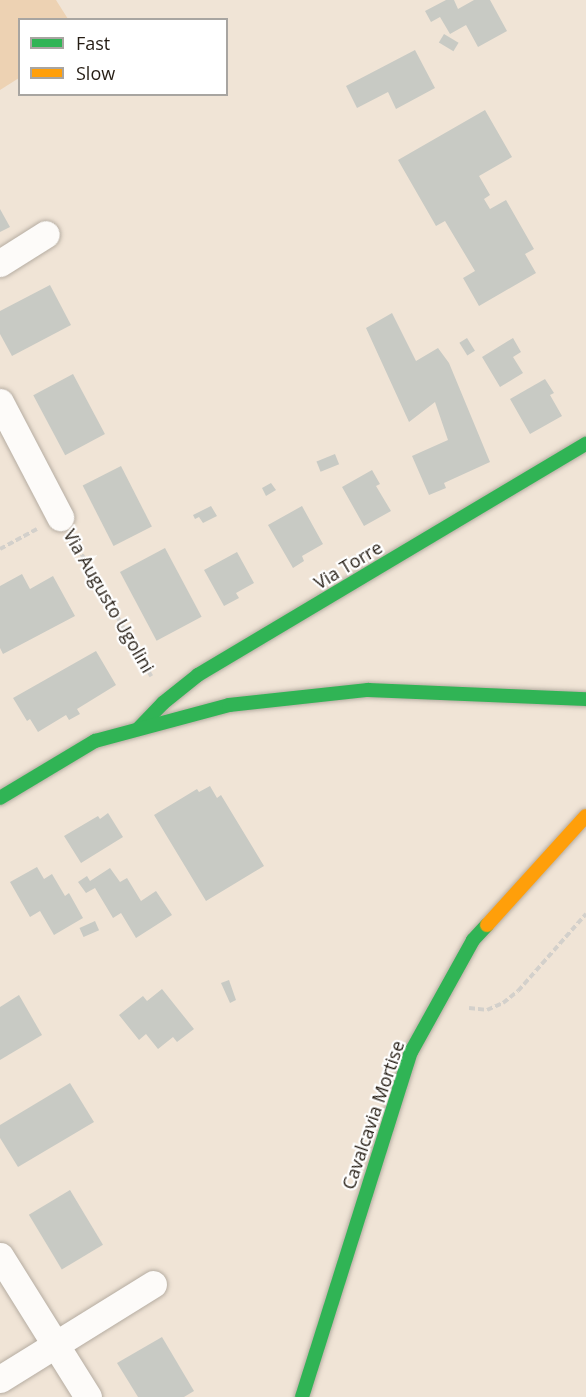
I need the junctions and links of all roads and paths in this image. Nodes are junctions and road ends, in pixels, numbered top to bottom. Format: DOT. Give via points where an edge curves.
graph roads {
  1 [pos="45,234"];
  2 [pos="0,263"];
  3 [pos="0,402"];
  4 [pos="586,444"];
  5 [pos="60,517"];
  6 [pos="0,549"];
  7 [pos="152,678"];
  8 [pos="562,699"];
  9 [pos="586,699"];
  10 [pos="586,709"];
  11 [pos="137,729"];
  12 [pos="0,798"];
  13 [pos="584,815"];
  14 [pos="586,914"];
  15 [pos="440,998"];
  16 [pos="0,1256"];
  17 [pos="153,1284"];
  18 [pos="56,1345"];
  19 [pos="0,1379"];
  20 [pos="88,1397"];
  21 [pos="302,1397"];
  1 -- 2 [label="street"];
  3 -- 5 [label="street, Via Augusto Ugolini"];
  4 -- 11 [label="street, Via Torre" via="198,675"];
  5 -- 6 [label="path, Via Augusto Ugolini"];
  5 -- 7 [label="path, Via Augusto Ugolini"];
  8 -- 9 [label="street"];
  8 -- 10 [label="street"];
  8 -- 11 [label="street" via="368,690 228,705"];
  11 -- 12 [label="street" via="95,741"];
  13 -- 15 [label="street, Cavalcavia Mortise" via="473,940"];
  14 -- 15 [label="path" via="503,1003 487,1010"];
  15 -- 21 [label="street, Cavalcavia Mortise" via="411,1052"];
  16 -- 18 [label="street"];
  17 -- 18 [label="street"];
  18 -- 19 [label="street"];
  18 -- 20 [label="street"];
}
